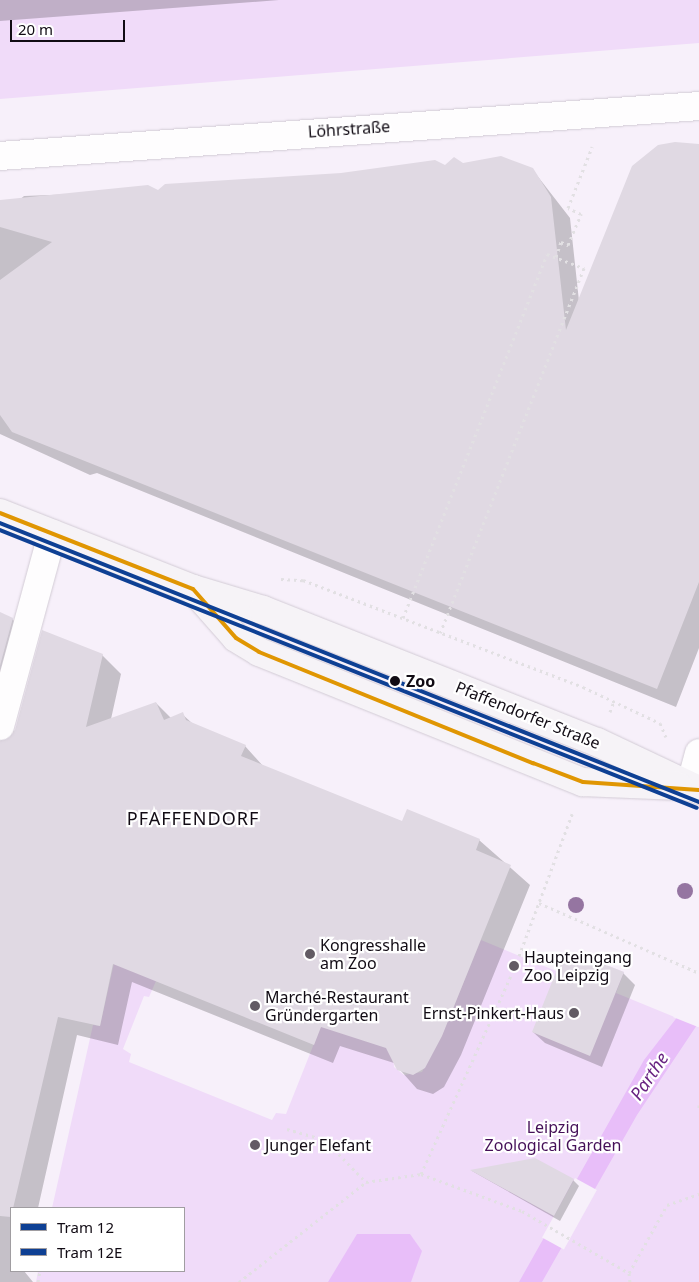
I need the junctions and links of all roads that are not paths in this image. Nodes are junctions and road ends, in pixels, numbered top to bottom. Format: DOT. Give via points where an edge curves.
graph roads {
  1 [pos="699,106"];
  2 [pos="0,156"];
  3 [pos="0,514"];
  4 [pos="52,534"];
  5 [pos="194,589"];
  6 [pos="0,726"];
  7 [pos="699,753"];
  8 [pos="694,789"];
  1 -- 2 [label="street, Löhrstraße"];
  3 -- 4 [label="main road, Pfaffendorfer Straße"];
  4 -- 5 [label="main road, Pfaffendorfer Straße"];
  4 -- 6 [label="street"];
  5 -- 8 [label="main road, Pfaffendorfer Straße" via="263,610 597,742"];
  5 -- 8 [label="main road, Pfaffendorfer Straße" via="236,638 259,652 524,759 583,782"];
  7 -- 8 [label="street"];
}
